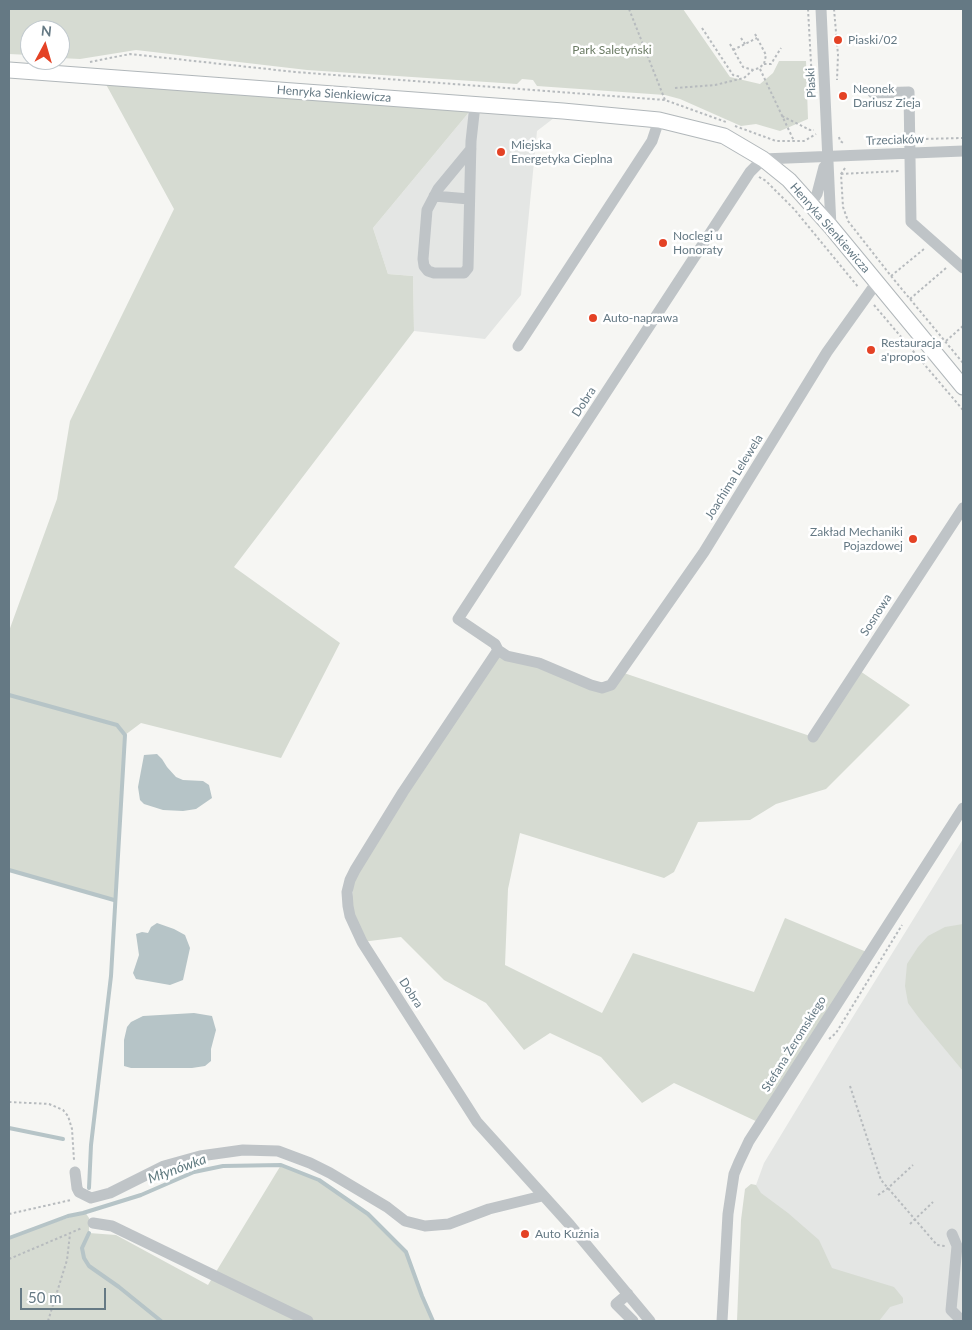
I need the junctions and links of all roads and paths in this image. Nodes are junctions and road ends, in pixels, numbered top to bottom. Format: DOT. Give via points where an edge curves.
graph roads {
  1 [pos="629,9"];
  2 [pos="808,9"];
  3 [pos="822,9"];
  4 [pos="834,9"];
  5 [pos="702,28"];
  6 [pos="754,32"];
  7 [pos="741,38"];
  8 [pos="757,38"];
  9 [pos="730,44"];
  10 [pos="745,44"];
  11 [pos="781,48"];
  12 [pos="733,50"];
  13 [pos="90,62"];
  14 [pos="764,64"];
  15 [pos="759,68"];
  16 [pos="9,70"];
  17 [pos="753,70"];
  18 [pos="744,78"];
  19 [pos="837,81"];
  20 [pos="812,82"];
  21 [pos="675,88"];
  22 [pos="873,94"];
  23 [pos="665,100"];
  24 [pos="475,105"];
  25 [pos="782,116"];
  26 [pos="659,120"];
  27 [pos="725,122"];
  28 [pos="734,125"];
  29 [pos="838,134"];
  30 [pos="794,141"];
  31 [pos="471,149"];
  32 [pos="963,151"];
  33 [pos="911,153"];
  34 [pos="828,156"];
  35 [pos="847,156"];
  36 [pos="763,159"];
  37 [pos="911,171"];
  38 [pos="841,174"];
  39 [pos="434,196"];
  40 [pos="469,199"];
  41 [pos="811,204"];
  42 [pos="831,227"];
  43 [pos="933,241"];
  44 [pos="959,264"];
  45 [pos="884,279"];
  46 [pos="910,299"];
  47 [pos="963,326"];
  48 [pos="946,341"];
  49 [pos="518,346"];
  50 [pos="963,362"];
  51 [pos="963,388"];
  52 [pos="963,508"];
  53 [pos="498,650"];
  54 [pos="610,685"];
  55 [pos="813,737"];
  56 [pos="963,808"];
  57 [pos="902,926"];
  58 [pos="823,1044"];
  59 [pos="850,1086"];
  60 [pos="9,1102"];
  61 [pos="912,1165"];
  62 [pos="75,1172"];
  63 [pos="887,1189"];
  64 [pos="878,1195"];
  65 [pos="85,1196"];
  66 [pos="542,1196"];
  67 [pos="934,1202"];
  68 [pos="9,1214"];
  69 [pos="915,1219"];
  70 [pos="94,1223"];
  71 [pos="910,1224"];
  72 [pos="70,1234"];
  73 [pos="952,1234"];
  74 [pos="957,1246"];
  75 [pos="9,1259"];
  76 [pos="628,1294"];
  77 [pos="48,1321"];
  78 [pos="308,1321"];
  79 [pos="633,1321"];
  80 [pos="650,1321"];
  81 [pos="722,1321"];
  82 [pos="962,1321"];
  1 -- 23 [label="path"];
  2 -- 20 [label="path"];
  3 -- 34 [label="street, Piaski"];
  4 -- 19 [label="path"];
  5 -- 18 [label="path" via="733,75"];
  6 -- 8 [label="path"];
  7 -- 10 [label="path"];
  8 -- 10 [label="path"];
  8 -- 14 [label="path" via="766,55"];
  9 -- 12 [label="path"];
  10 -- 12 [label="path"];
  11 -- 14 [label="path" via="772,64"];
  12 -- 17 [label="path" via="743,67"];
  13 -- 23 [label="path" via="130,54 295,72"];
  14 -- 15 [label="path"];
  15 -- 17 [label="path"];
  15 -- 25 [label="path"];
  16 -- 24 [label="main road, Henryka Sienkiewicza"];
  17 -- 18 [label="path"];
  18 -- 21 [label="path" via="715,85"];
  22 -- 33 [label="street" via="909,92"];
  23 -- 27 [label="path"];
  24 -- 26 [label="main road, Henryka Sienkiewicza"];
  24 -- 31 [label="street"];
  25 -- 30 [label="path"];
  25 -- 30 [label="path" via="817,134"];
  26 -- 36 [label="main road, Henryka Sienkiewicza" via="724,136"];
  26 -- 49 [label="street" via="652,141"];
  28 -- 30 [label="path" via="776,141"];
  29 -- 35 [label="path" via="846,145"];
  31 -- 39 [label="street"];
  31 -- 40 [label="street"];
  32 -- 33 [label="street, Trzeciaków"];
  33 -- 35 [label="street, Trzeciaków"];
  33 -- 37 [label="street"];
  34 -- 35 [label="street, Trzeciaków"];
  34 -- 36 [label="street, Trzeciaków"];
  34 -- 41 [label="street, Piaski"];
  34 -- 42 [label="street, Piaski"];
  35 -- 38 [label="path" via="847,165"];
  36 -- 41 [label="main road, Henryka Sienkiewicza"];
  36 -- 53 [label="street, Dobra" via="750,172 458,618 495,644"];
  37 -- 38 [label="path"];
  37 -- 43 [label="street" via="911,222"];
  38 -- 45 [label="path" via="843,208 848,221"];
  39 -- 40 [label="street"];
  39 -- 40 [label="street" via="427,210 423,259 428,271 439,274 464,273 468,268"];
  41 -- 42 [label="main road, Henryka Sienkiewicza"];
  42 -- 45 [label="main road, Henryka Sienkiewicza"];
  43 -- 44 [label="street"];
  43 -- 45 [label="path"];
  44 -- 46 [label="path"];
  45 -- 46 [label="path"];
  45 -- 51 [label="main road, Henryka Sienkiewicza"];
  45 -- 54 [label="street, Joachima Lelewela" via="827,352 704,552"];
  46 -- 48 [label="path"];
  47 -- 48 [label="path"];
  48 -- 50 [label="path"];
  52 -- 55 [label="street, Sosnowa"];
  53 -- 54 [label="street, Dobra" via="507,656 539,662 591,685 602,688"];
  53 -- 66 [label="street, Dobra" via="355,870 347,892 348,906 362,942 477,1122"];
  56 -- 81 [label="street, Stefana Żeromskiego" via="744,1151 734,1174 728,1214"];
  57 -- 58 [label="path" via="836,1033"];
  59 -- 63 [label="path" via="881,1180"];
  60 -- 62 [label="path" via="48,1104 63,1110 72,1129"];
  61 -- 63 [label="path"];
  62 -- 65 [label="street" via="76,1188"];
  63 -- 64 [label="path"];
  63 -- 69 [label="path"];
  65 -- 66 [label="street" via="91,1198 110,1193 164,1166 200,1156 244,1150 278,1151 310,1163 387,1207 405,1221 425,1226 449,1224 489,1209"];
  65 -- 68 [label="path"];
  66 -- 76 [label="street, Dobra"];
  67 -- 69 [label="path"];
  69 -- 71 [label="path"];
  69 -- 74 [label="path" via="937,1245"];
  70 -- 72 [label="path"];
  70 -- 78 [label="street" via="112,1226"];
  72 -- 75 [label="path"];
  72 -- 77 [label="path" via="67,1260"];
  73 -- 74 [label="street"];
  74 -- 82 [label="street" via="951,1310"];
  76 -- 79 [label="street" via="616,1304"];
  76 -- 80 [label="street, Dobra"];
}
